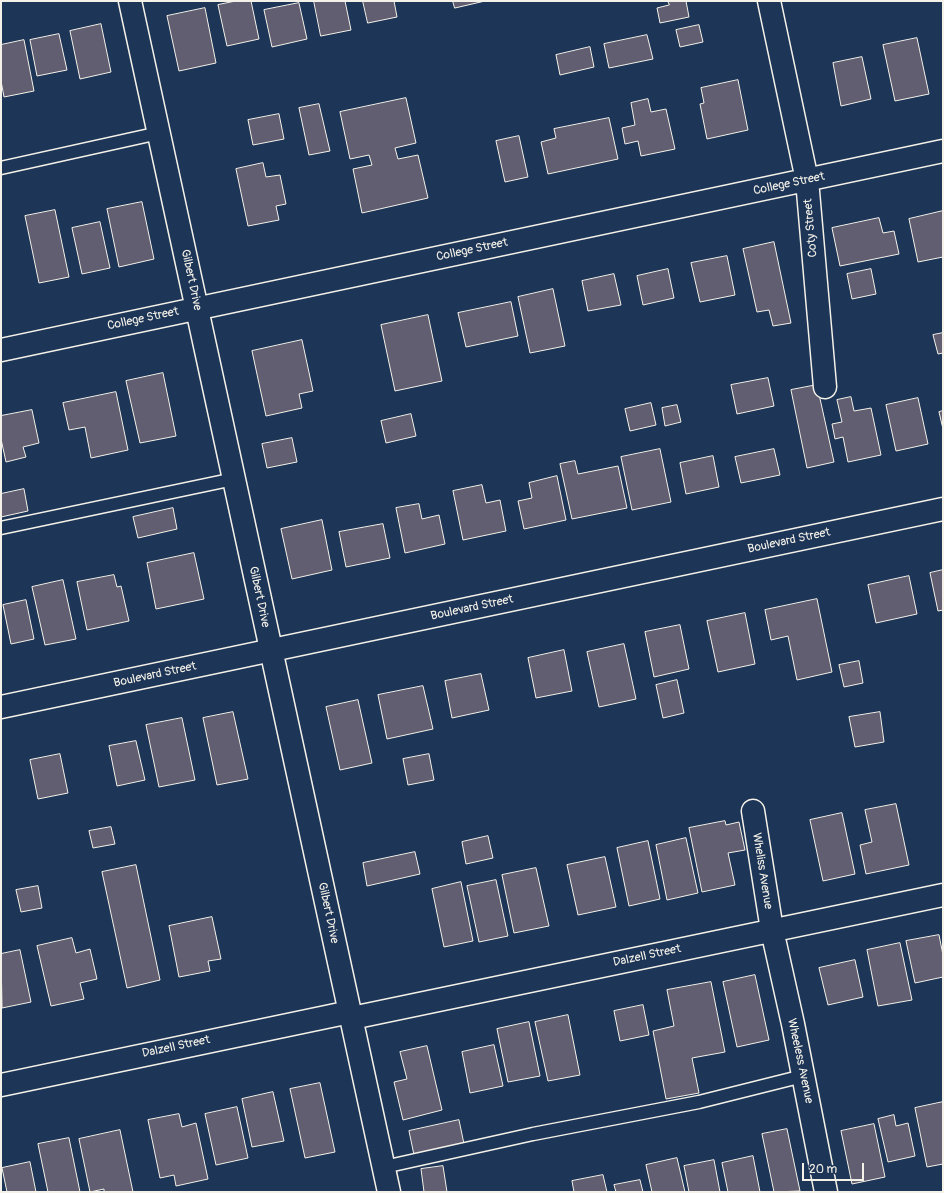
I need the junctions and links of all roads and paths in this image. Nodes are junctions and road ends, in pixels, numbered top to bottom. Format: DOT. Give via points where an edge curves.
graph roads {
  1 [pos="130,1"];
  2 [pos="769,1"];
  3 [pos="159,133"];
  4 [pos="943,151"];
  5 [pos="1,168"];
  6 [pos="807,180"];
  7 [pos="197,308"];
  8 [pos="1,350"];
  9 [pos="825,387"];
  10 [pos="234,479"];
  11 [pos="943,509"];
  12 [pos="1,528"];
  13 [pos="270,650"];
  14 [pos="1,707"];
  15 [pos="753,811"];
  16 [pos="943,895"];
  17 [pos="772,930"];
  18 [pos="351,1015"];
  19 [pos="803,1076"];
  20 [pos="1,1085"];
  21 [pos="384,1167"];
  22 [pos="389,1192"];
  23 [pos="826,1192"];
  1 -- 3 [label="street, Gilbert Drive"];
  2 -- 6 [label="street, Coty Street"];
  3 -- 5 [label="lane"];
  3 -- 7 [label="street, Gilbert Drive"];
  4 -- 6 [label="street, College Street"];
  6 -- 7 [label="street, College Street"];
  6 -- 9 [label="street, Coty Street"];
  7 -- 8 [label="street, College Street"];
  7 -- 10 [label="street, Gilbert Drive"];
  10 -- 12 [label="lane"];
  10 -- 13 [label="street, Gilbert Drive"];
  11 -- 13 [label="street, Boulevard Street"];
  13 -- 14 [label="street, Boulevard Street"];
  13 -- 18 [label="street, Gilbert Drive"];
  15 -- 17 [label="street, Wheliss Avenue"];
  16 -- 17 [label="street, Dalzell Street"];
  17 -- 18 [label="street, Dalzell Street"];
  17 -- 19 [label="street, Wheeless Avenue"];
  18 -- 20 [label="street, Dalzell Street"];
  18 -- 21 [label="street, Gilbert Drive"];
  19 -- 21 [label="lane" via="699,1102 533,1134"];
  19 -- 23 [label="street, Wheeless Avenue"];
  21 -- 22 [label="street, Gilbert Drive"];
}
